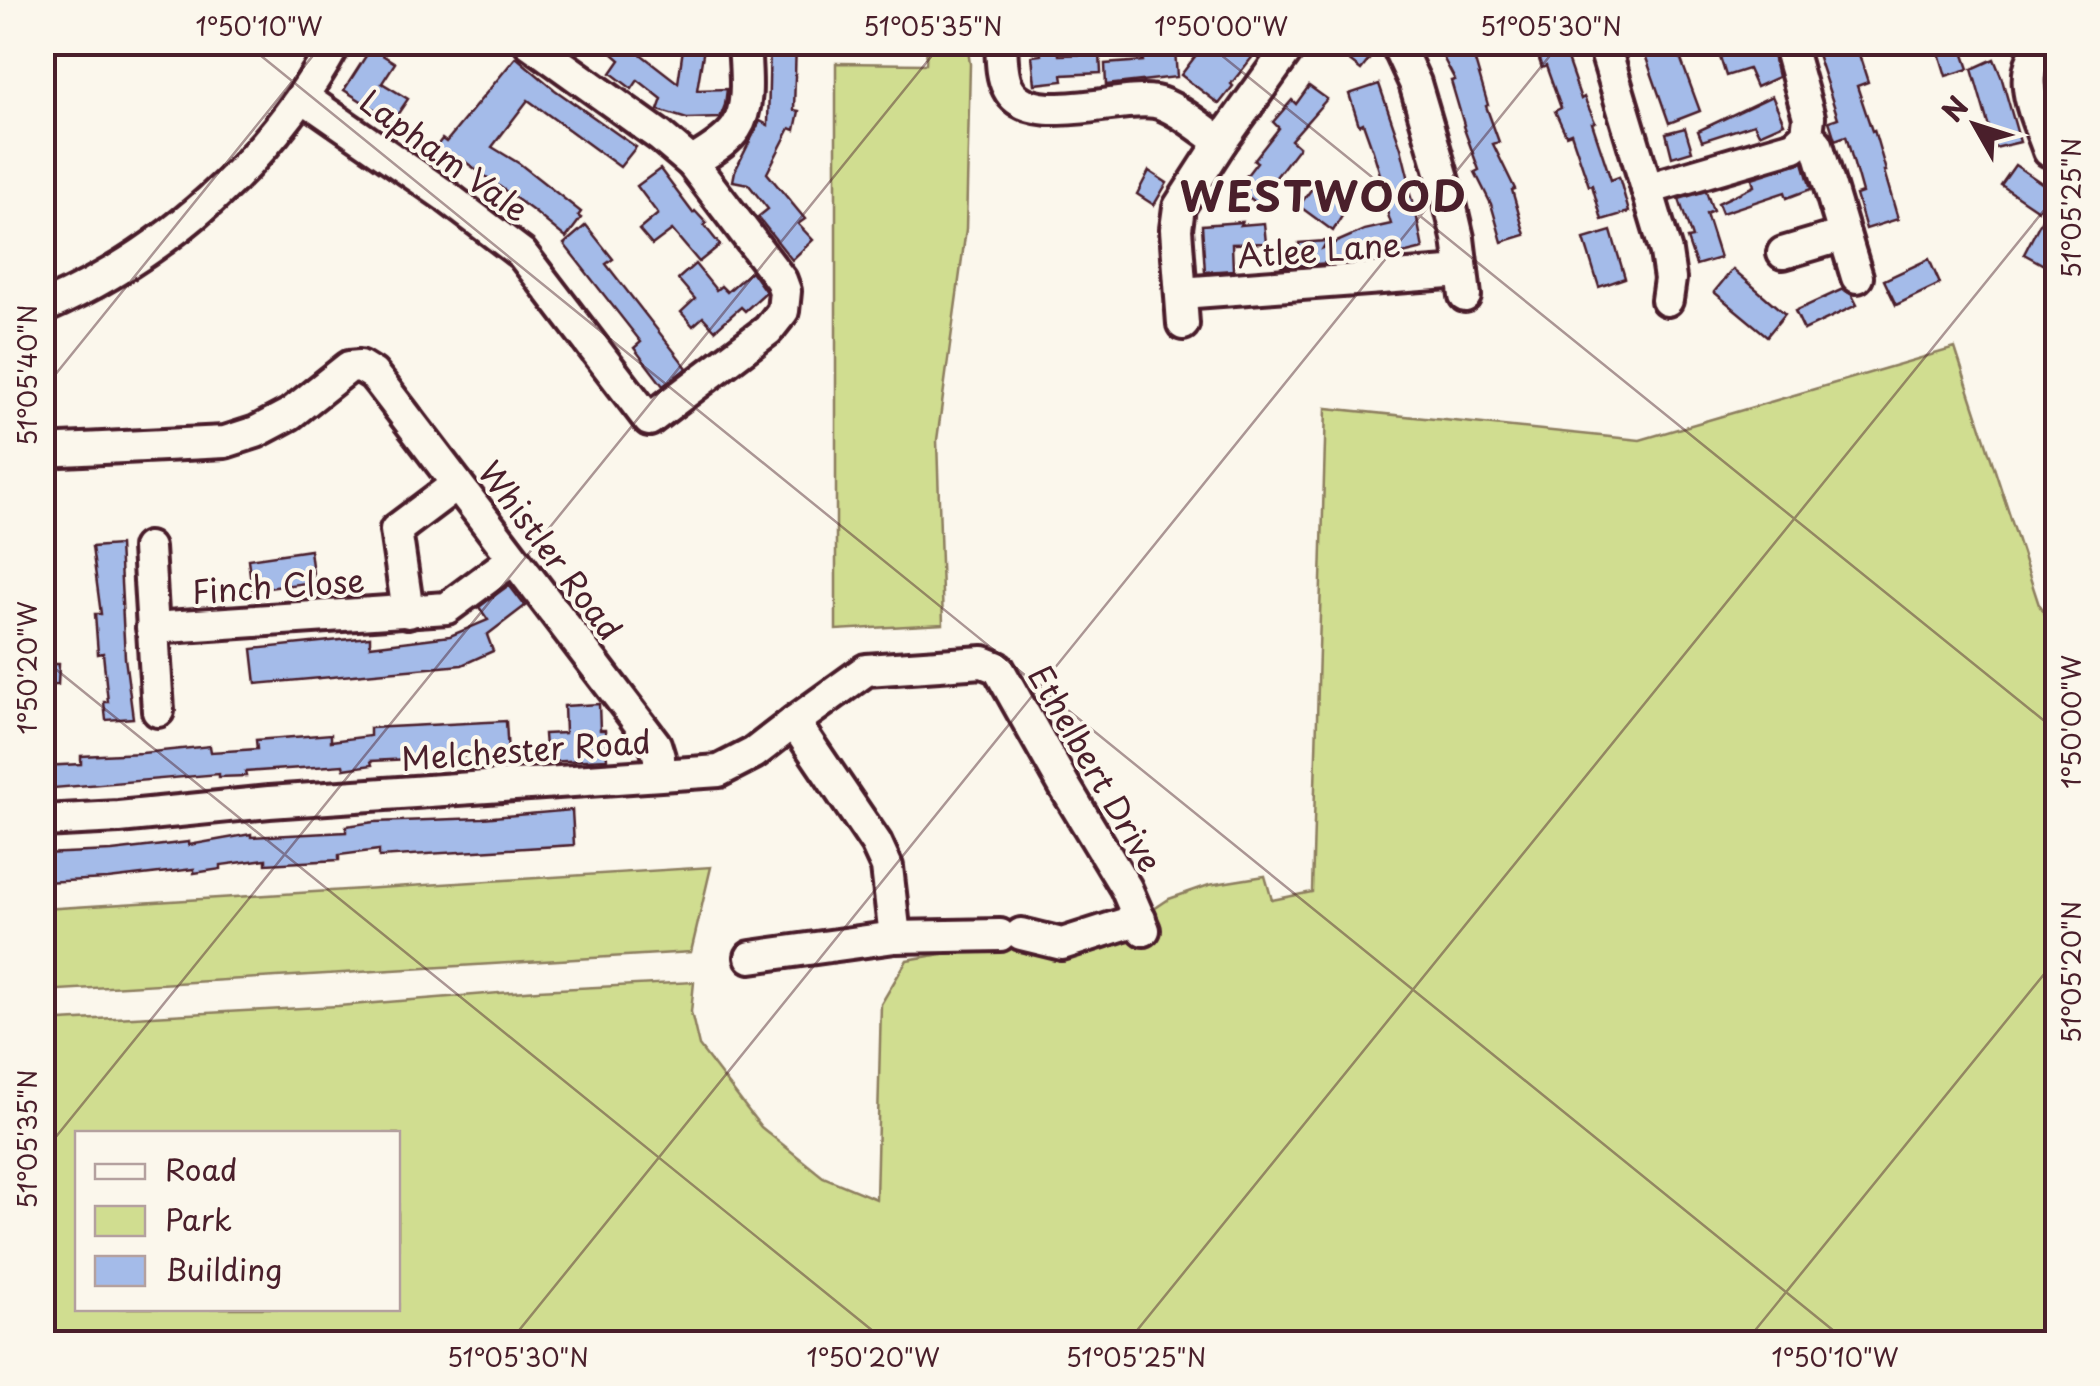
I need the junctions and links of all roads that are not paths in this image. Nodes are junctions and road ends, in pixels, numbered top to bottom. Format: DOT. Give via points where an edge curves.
graph roads {
  1 [pos="744,42"];
  2 [pos="1001,42"];
  3 [pos="1293,42"];
  4 [pos="1396,42"];
  5 [pos="1603,42"];
  6 [pos="1788,42"];
  7 [pos="2047,42"];
  8 [pos="529,43"];
  9 [pos="326,46"];
  10 [pos="302,97"];
  11 [pos="1807,134"];
  12 [pos="1221,142"];
  13 [pos="2048,151"];
  14 [pos="692,163"];
  15 [pos="1647,189"];
  16 [pos="1844,235"];
  17 [pos="1783,253"];
  18 [pos="1857,278"];
  19 [pos="1182,294"];
  20 [pos="1668,300"];
  21 [pos="42,308"];
  22 [pos="1183,324"];
  23 [pos="42,451"];
  24 [pos="457,484"];
  25 [pos="148,548"];
  26 [pos="513,559"];
  27 [pos="408,612"];
  28 [pos="152,628"];
  29 [pos="983,662"];
  30 [pos="158,711"];
  31 [pos="794,722"];
  32 [pos="659,774"];
  33 [pos="42,821"];
  34 [pos="895,938"];
  35 [pos="750,957"];
  1 -- 14 [label="street" via="740,120"];
  2 -- 12 [label="street" via="1005,83 1026,105 1158,102"];
  3 -- 12 [label="street"];
  4 -- 19 [label="street, Atlee Lane" via="1448,195 1464,284"];
  5 -- 15 [label="street"];
  6 -- 11 [label="street" via="1809,117"];
  7 -- 13 [label="street" via="2030,64 2027,87"];
  8 -- 14 [label="street"];
  9 -- 10 [label="street"];
  10 -- 14 [label="street, Lapham Vale" via="522,254 649,420 768,330 785,302 772,266"];
  10 -- 21 [label="street" via="243,169 173,230"];
  11 -- 15 [label="street" via="1794,146"];
  11 -- 16 [label="street" via="1817,144"];
  12 -- 19 [label="street" via="1176,216"];
  15 -- 20 [label="street" via="1670,268"];
  16 -- 17 [label="street"];
  16 -- 18 [label="street"];
  19 -- 22 [label="street"];
  23 -- 24 [label="street, Whistler Road" via="226,442 290,414 360,366"];
  24 -- 26 [label="street, Whistler Road"];
  24 -- 27 [label="street, Finch Close" via="396,530"];
  25 -- 28 [label="street, Finch Close"];
  26 -- 27 [label="street, Finch Close" via="446,608"];
  26 -- 32 [label="street, Whistler Road" via="656,744"];
  27 -- 28 [label="street, Finch Close"];
  28 -- 30 [label="street, Finch Close"];
  29 -- 31 [label="street, Melchester Road" via="866,670"];
  29 -- 34 [label="street, Ethelbert Drive" via="998,668 1142,924 1062,944 1011,934"];
  31 -- 32 [label="street, Melchester Road" via="719,771"];
  31 -- 34 [label="street" via="888,867"];
  32 -- 33 [label="street, Melchester Road"];
  34 -- 35 [label="street, Ethelbert Drive"];
}
